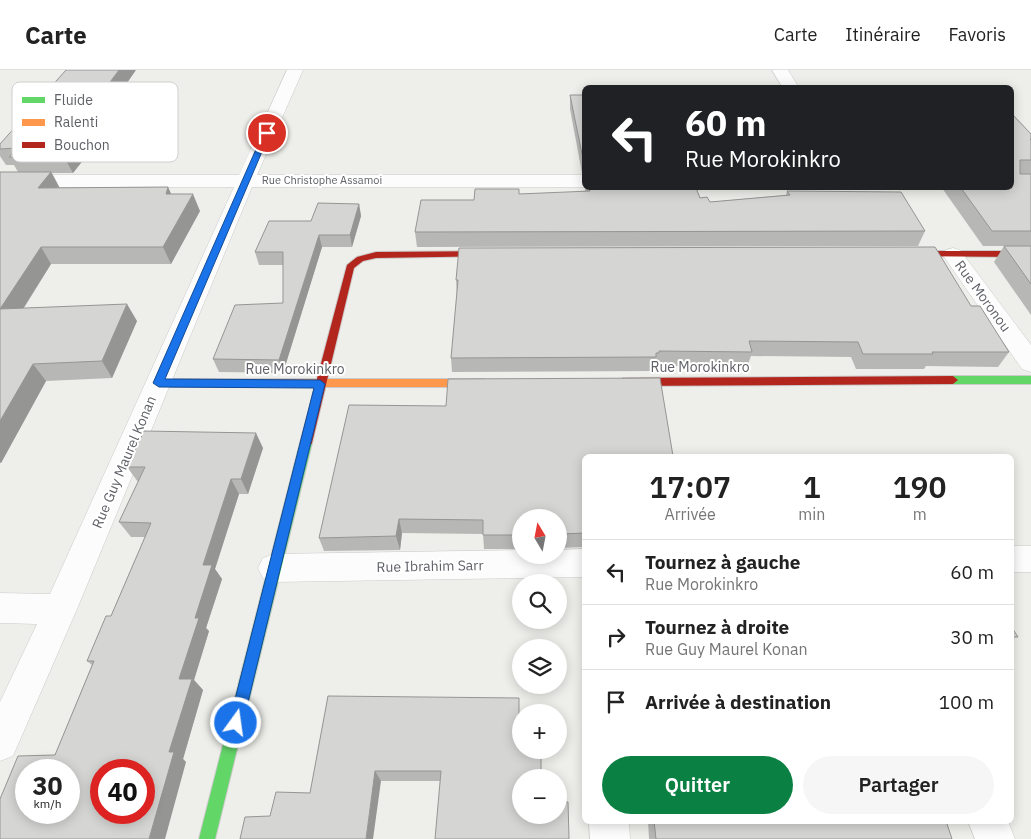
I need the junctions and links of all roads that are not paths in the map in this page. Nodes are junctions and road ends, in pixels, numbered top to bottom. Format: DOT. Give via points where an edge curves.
graph roads {
  1 [pos="295,70"];
  2 [pos="780,70"];
  3 [pos="789,85"];
  4 [pos="246,180"];
  5 [pos="0,181"];
  6 [pos="582,181"];
  7 [pos="505,254"];
  8 [pos="893,254"];
  9 [pos="952,254"];
  10 [pos="1031,254"];
  11 [pos="1031,363"];
  12 [pos="1031,380"];
  13 [pos="606,382"];
  14 [pos="159,383"];
  15 [pos="498,383"];
  16 [pos="320,384"];
  17 [pos="1014,559"];
  18 [pos="1031,559"];
  19 [pos="582,563"];
  20 [pos="274,568"];
  21 [pos="0,608"];
  22 [pos="61,609"];
  23 [pos="0,744"];
  24 [pos="609,824"];
  25 [pos="989,824"];
  26 [pos="207,839"];
  27 [pos="610,839"];
  28 [pos="995,839"];
  1 -- 4 [label="street, Rue Guy Maurel Konan"];
  2 -- 3 [label="street"];
  4 -- 5 [label="street, Rue Christophe Assamoi"];
  4 -- 6 [label="street, Rue Christophe Assamoi"];
  4 -- 14 [label="street, Rue Guy Maurel Konan"];
  7 -- 16 [label="street" via="376,254 360,258 350,267"];
  8 -- 9 [label="street"];
  9 -- 10 [label="street"];
  9 -- 11 [label="street, Rue Moronou"];
  12 -- 13 [label="street, Rue Morokinkro"];
  14 -- 16 [label="street, Rue Morokinkro"];
  14 -- 22 [label="street, Rue Guy Maurel Konan"];
  15 -- 16 [label="street, Rue Morokinkro"];
  16 -- 20 [label="street"];
  17 -- 18 [label="street"];
  19 -- 20 [label="street, Rue Ibrahim Sarr"];
  20 -- 26 [label="street"];
  21 -- 22 [label="street"];
  22 -- 23 [label="street, Rue Guy Maurel Konan"];
  24 -- 27 [label="street"];
  25 -- 28 [label="street"];
}
